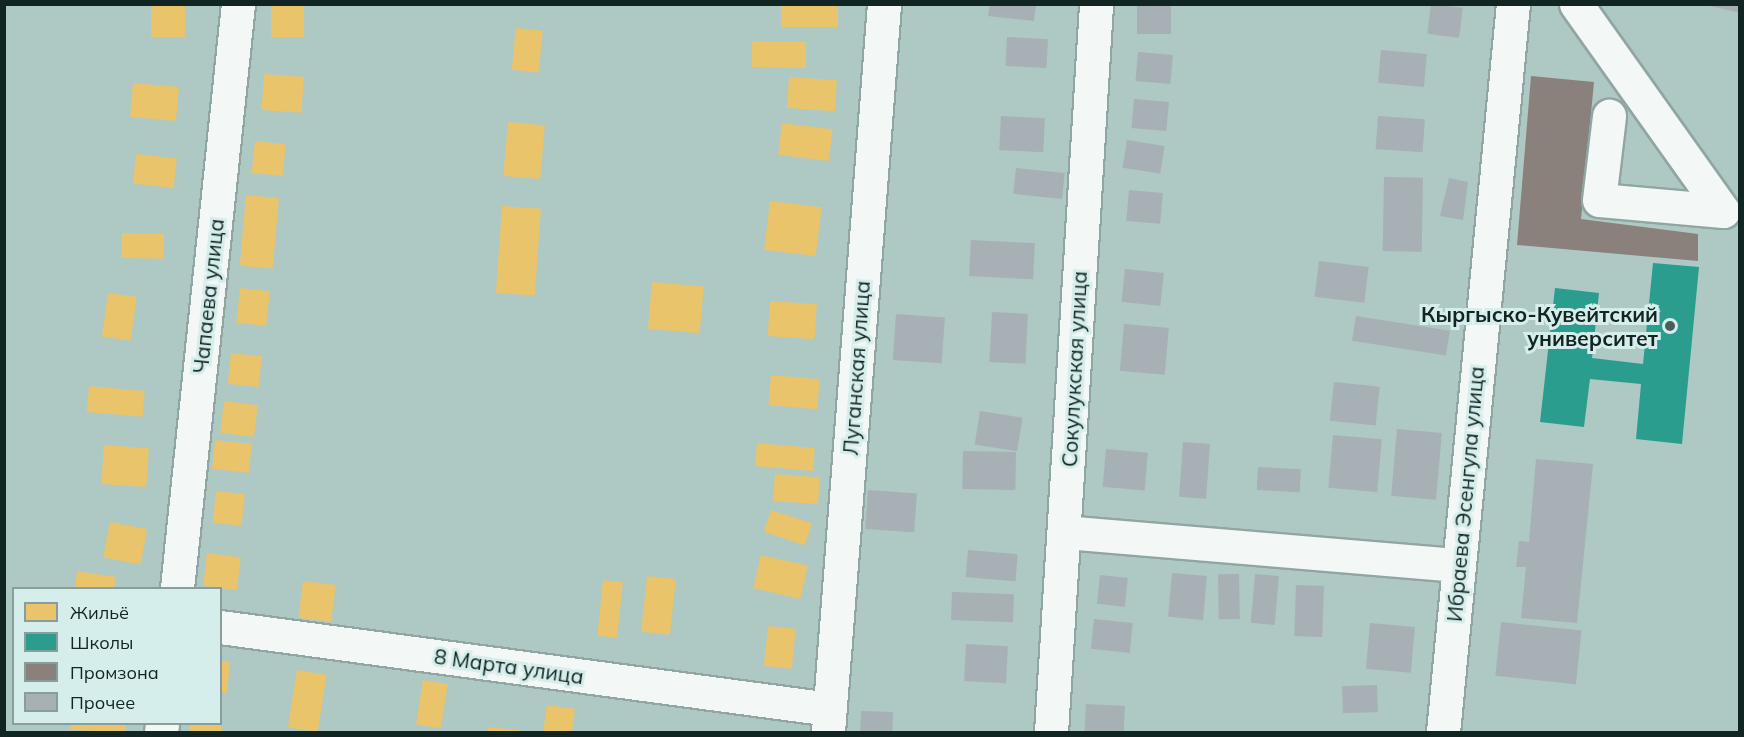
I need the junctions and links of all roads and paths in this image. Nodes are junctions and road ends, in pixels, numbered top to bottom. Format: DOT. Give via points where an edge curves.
graph roads {
  1 [pos="238,4"];
  2 [pos="884,4"];
  3 [pos="1096,4"];
  4 [pos="1513,4"];
  5 [pos="1576,4"];
  6 [pos="1609,116"];
  7 [pos="1064,532"];
  8 [pos="1457,565"];
  9 [pos="177,587"];
  10 [pos="222,627"];
  11 [pos="829,721"];
  12 [pos="1051,732"];
  13 [pos="1443,732"];
  1 -- 9 [label="street, Чапаева улица"];
  2 -- 11 [label="street, Луганская улица"];
  3 -- 7 [label="street, Сокулукская улица"];
  4 -- 8 [label="street, Ибраева Эсенгула улица"];
  5 -- 6 [label="street" via="1723,211 1599,200"];
  7 -- 8 [label="street"];
  7 -- 12 [label="street, Сокулукская улица"];
  8 -- 13 [label="street, Ибраева Эсенгула улица"];
  10 -- 11 [label="street, 8 Марта улица" via="798,704"];
}
